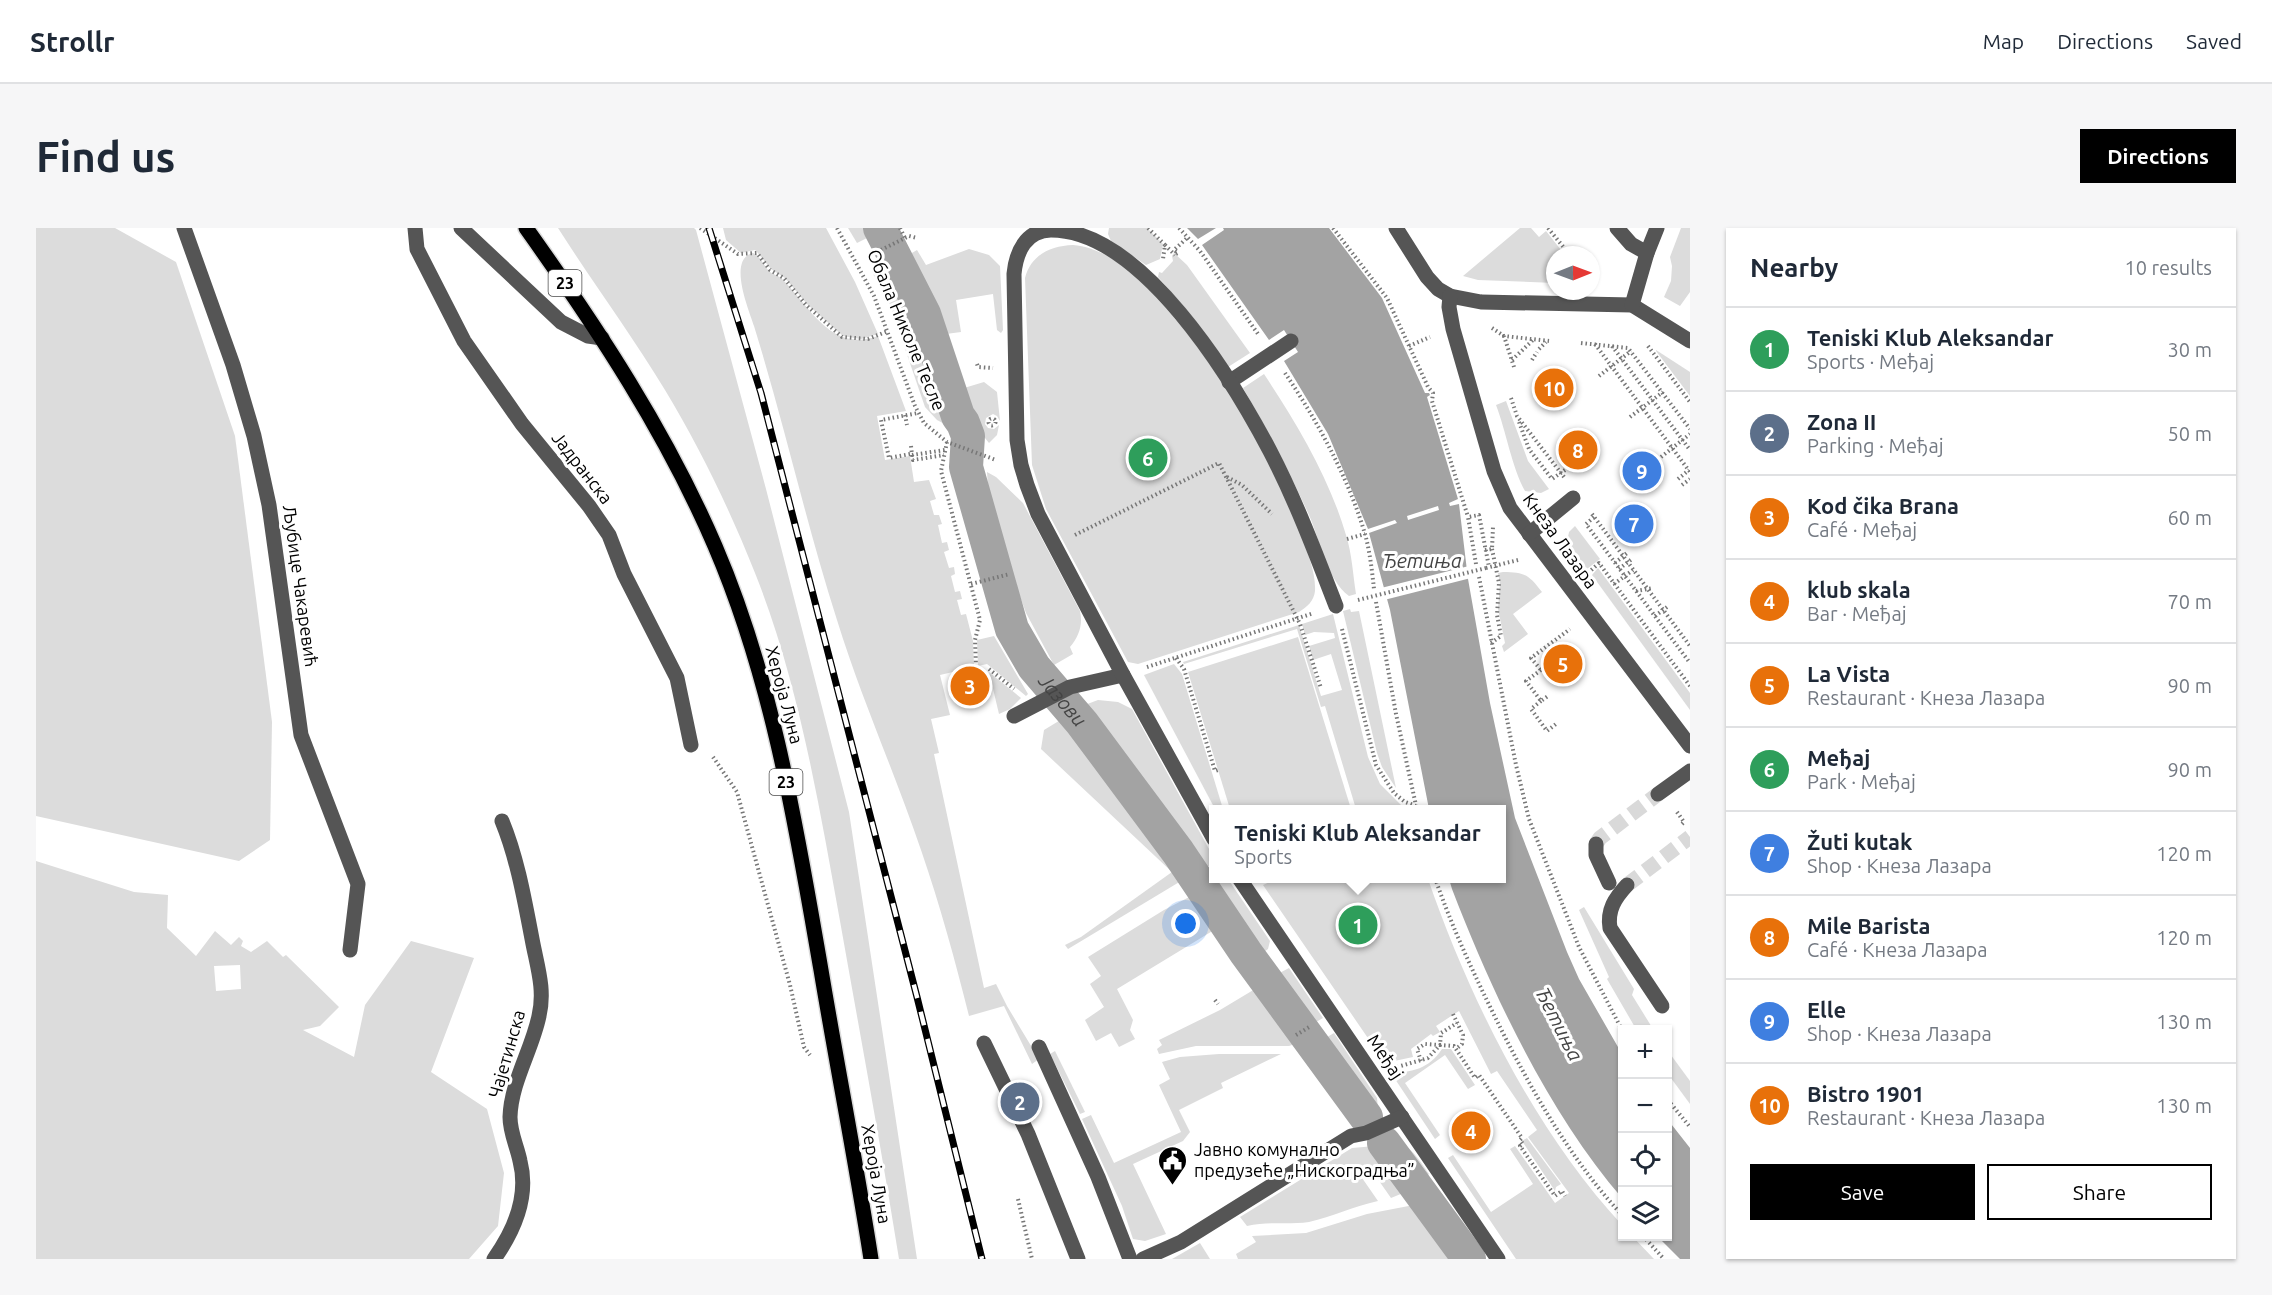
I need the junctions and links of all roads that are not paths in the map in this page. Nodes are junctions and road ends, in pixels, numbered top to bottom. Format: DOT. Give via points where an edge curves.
graph roads {
  1 [pos="184,228"];
  2 [pos="416,228"];
  3 [pos="461,228"];
  4 [pos="526,228"];
  5 [pos="1396,228"];
  6 [pos="1617,228"];
  7 [pos="1657,228"];
  8 [pos="1036,231"];
  9 [pos="1647,253"];
  10 [pos="1450,296"];
  11 [pos="1632,305"];
  12 [pos="602,338"];
  13 [pos="1291,341"];
  14 [pos="1690,341"];
  15 [pos="1229,382"];
  16 [pos="1573,498"];
  17 [pos="1529,534"];
  18 [pos="1336,606"];
  19 [pos="1123,675"];
  20 [pos="1014,716"];
  21 [pos="692,746"];
  22 [pos="1690,747"];
  23 [pos="1690,771"];
  24 [pos="1659,794"];
  25 [pos="502,820"];
  26 [pos="1209,830"];
  27 [pos="1596,844"];
  28 [pos="1242,883"];
  29 [pos="1608,883"];
  30 [pos="1627,885"];
  31 [pos="350,950"];
  32 [pos="1662,1006"];
  33 [pos="984,1043"];
  34 [pos="1041,1054"];
  35 [pos="1402,1117"];
  36 [pos="494,1259"];
  37 [pos="871,1259"];
  38 [pos="1078,1259"];
  39 [pos="1130,1259"];
  40 [pos="1143,1259"];
  41 [pos="1498,1259"];
  1 -- 31 [label="street, Љубице Чакаревић" via="254,436 269,505 301,735 358,884"];
  2 -- 21 [label="street, Јадранска" via="417,249 464,341 522,424 609,535 624,574 677,678"];
  3 -- 12 [label="street" via="561,322 588,336"];
  4 -- 12 [label="main road, Хероја Луна / 23"];
  5 -- 10 [label="street" via="1427,277"];
  6 -- 9 [label="street" via="1631,244"];
  7 -- 9 [label="street"];
  8 -- 15 [label="street" via="1063,231 1086,237 1145,274"];
  8 -- 19 [label="street" via="1018,252 1014,274 1017,440 1021,465 1034,505"];
  9 -- 11 [label="street"];
  10 -- 11 [label="street" via="1482,302"];
  10 -- 17 [label="street, Кнеза Лазара" via="1453,329 1496,477 1510,508"];
  11 -- 14 [label="street"];
  12 -- 37 [label="main road, Хероја Луна / 23" via="662,436 692,495 757,663 794,817"];
  13 -- 15 [label="street"];
  15 -- 18 [label="street" via="1270,451"];
  16 -- 17 [label="street"];
  17 -- 22 [label="street, Кнеза Лазара"];
  19 -- 20 [label="street" via="1071,687"];
  19 -- 26 [label="street"];
  23 -- 24 [label="street"];
  25 -- 36 [label="street, Чајетинска" via="524,896 542,992 534,1038 510,1117 524,1181 522,1202"];
  27 -- 29 [label="street" via="1596,855"];
  28 -- 35 [label="street, Међај"];
  30 -- 32 [label="street" via="1614,901 1610,928"];
  33 -- 38 [label="street" via="1028,1134"];
  34 -- 39 [label="street" via="1098,1177"];
  35 -- 40 [label="street" via="1360,1141 1351,1136 1181,1242"];
  35 -- 41 [label="street, Међај"];
}
